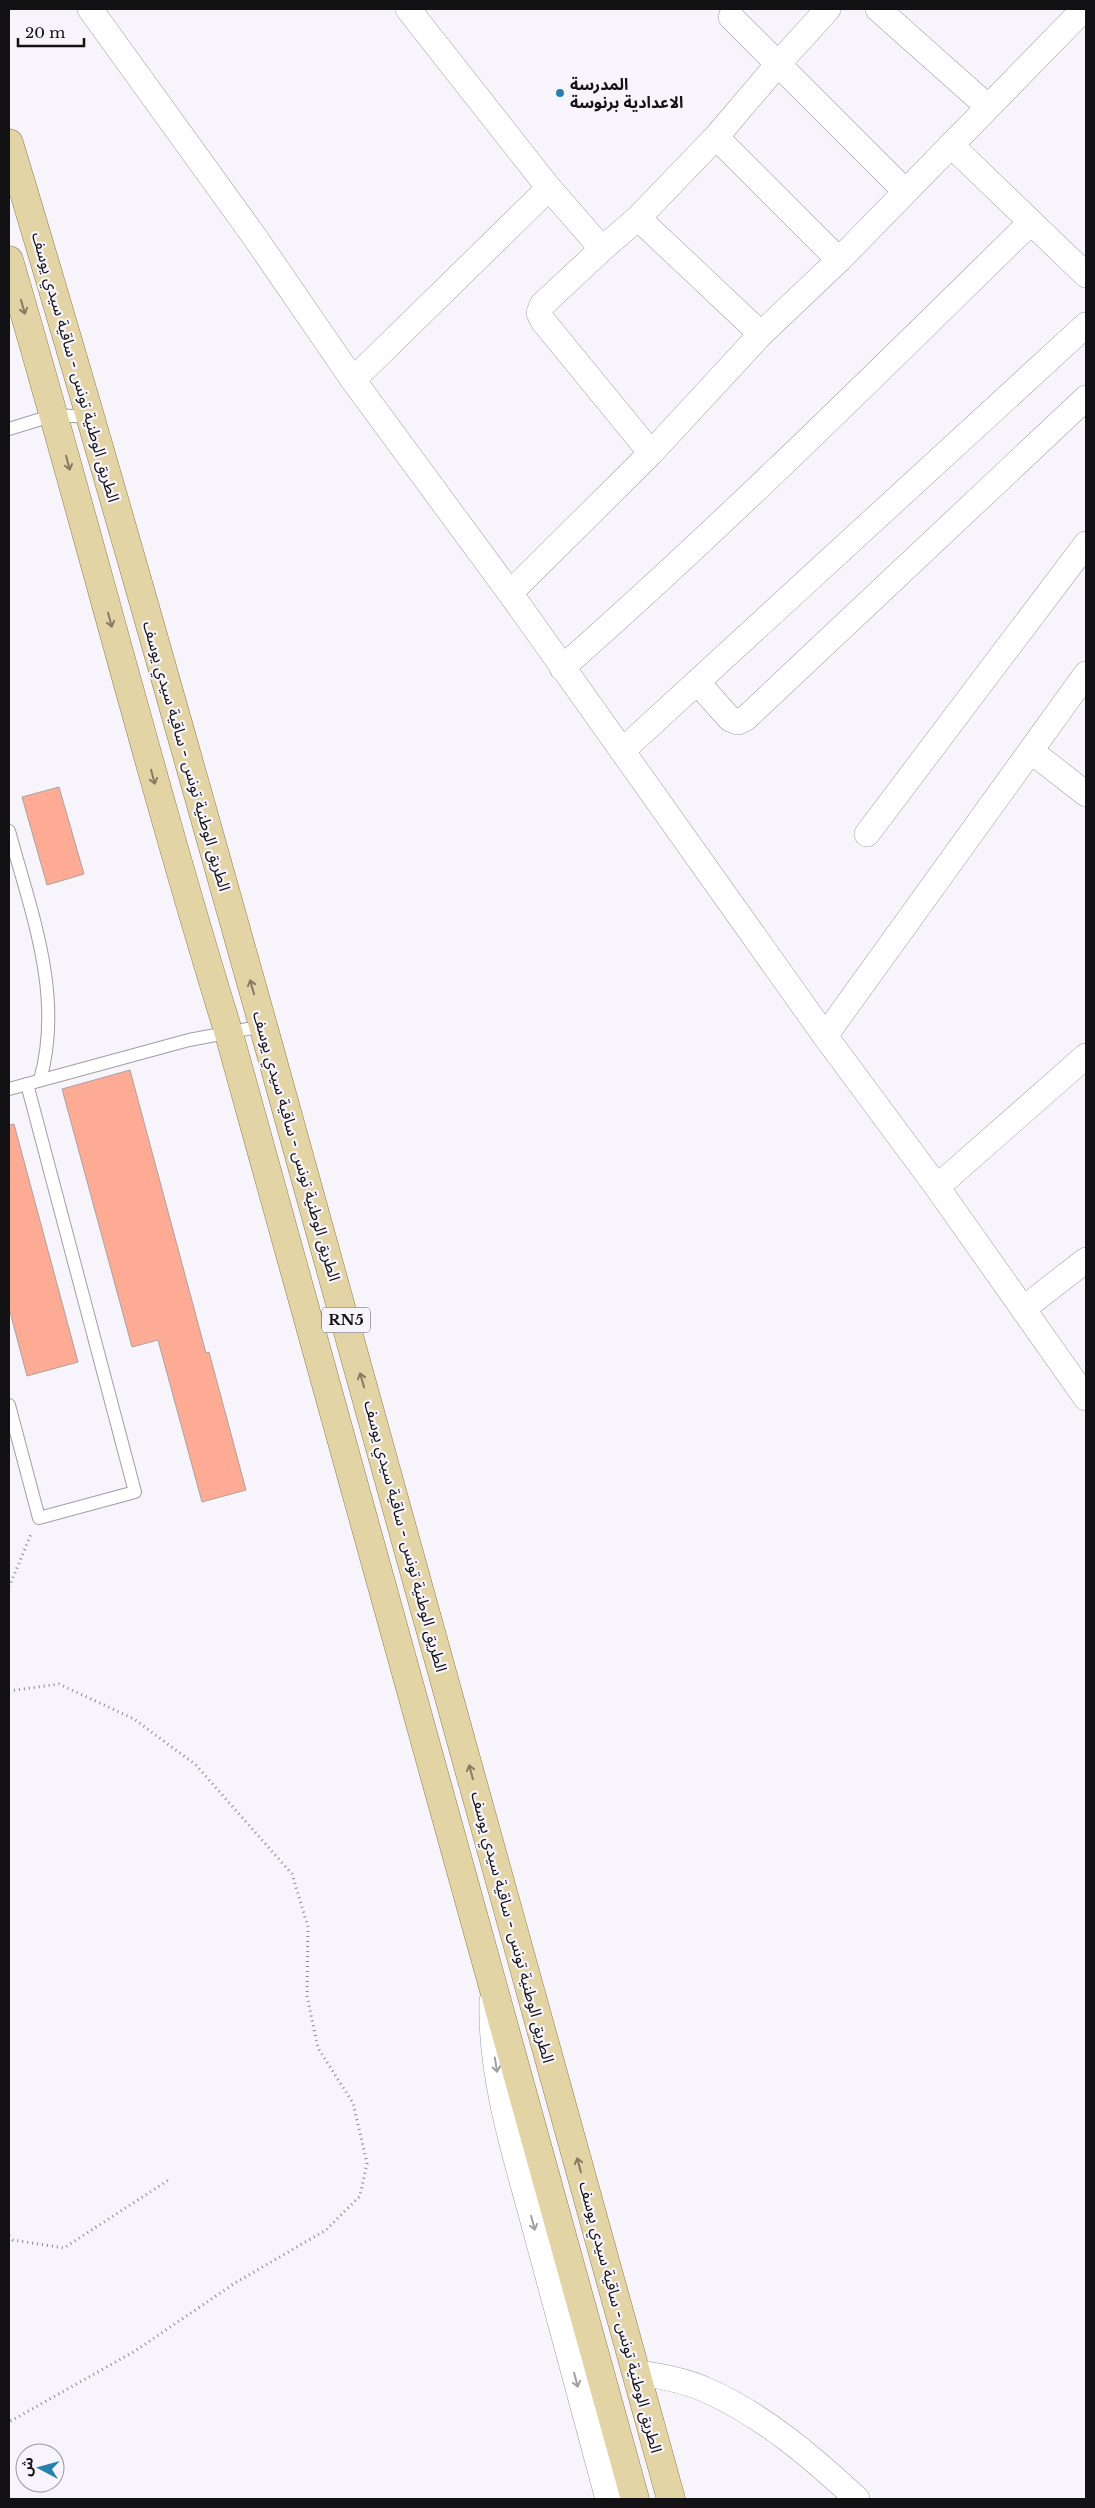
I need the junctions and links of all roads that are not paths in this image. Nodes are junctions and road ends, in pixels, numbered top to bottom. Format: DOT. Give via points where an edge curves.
graph roads {
  1 [pos="90,9"];
  2 [pos="408,9"];
  3 [pos="828,9"];
  4 [pos="878,9"];
  5 [pos="1084,9"];
  6 [pos="731,17"];
  7 [pos="778,64"];
  8 [pos="987,106"];
  9 [pos="716,137"];
  10 [pos="9,143"];
  11 [pos="950,145"];
  12 [pos="549,188"];
  13 [pos="905,191"];
  14 [pos="638,218"];
  15 [pos="1031,222"];
  16 [pos="602,249"];
  17 [pos="9,260"];
  18 [pos="839,260"];
  19 [pos="1086,275"];
  20 [pos="1086,325"];
  21 [pos="761,334"];
  22 [pos="353,380"];
  23 [pos="1086,398"];
  24 [pos="54,415"];
  25 [pos="92,417"];
  26 [pos="9,429"];
  27 [pos="651,452"];
  28 [pos="1086,544"];
  29 [pos="510,592"];
  30 [pos="562,668"];
  31 [pos="1086,674"];
  32 [pos="696,682"];
  33 [pos="622,751"];
  34 [pos="1031,751"];
  35 [pos="1086,794"];
  36 [pos="9,831"];
  37 [pos="867,834"];
  38 [pos="263,1026"];
  39 [pos="229,1034"];
  40 [pos="825,1036"];
  41 [pos="1086,1056"];
  42 [pos="40,1080"];
  43 [pos="27,1084"];
  44 [pos="9,1089"];
  45 [pos="937,1187"];
  46 [pos="1086,1260"];
  47 [pos="1023,1309"];
  48 [pos="1082,1382"];
  49 [pos="9,1405"];
  50 [pos="492,1981"];
  51 [pos="636,2372"];
  52 [pos="608,2499"];
  53 [pos="635,2499"];
  54 [pos="671,2499"];
  55 [pos="857,2499"];
  1 -- 22 [label="street" via="254,236"];
  2 -- 12 [label="street"];
  3 -- 7 [label="street"];
  4 -- 8 [label="street"];
  5 -- 8 [label="street"];
  6 -- 7 [label="street"];
  7 -- 9 [label="street"];
  7 -- 13 [label="street"];
  8 -- 11 [label="street"];
  9 -- 14 [label="street"];
  9 -- 18 [label="street"];
  10 -- 25 [label="main road, الطريق الوطنية تونس - ساقية سيدي يوسف / RN5"];
  11 -- 13 [label="street"];
  11 -- 15 [label="street"];
  12 -- 16 [label="street"];
  12 -- 22 [label="street"];
  13 -- 18 [label="street"];
  14 -- 16 [label="street"];
  14 -- 21 [label="street"];
  15 -- 19 [label="street"];
  15 -- 30 [label="street" via="662,581"];
  16 -- 27 [label="street" via="542,305 539,313"];
  17 -- 24 [label="main road, الطريق الوطنية تونس - ساقية سيدي يوسف / RN5, one-way"];
  18 -- 21 [label="street"];
  20 -- 32 [label="street"];
  21 -- 27 [label="street"];
  22 -- 29 [label="street"];
  23 -- 32 [label="street" via="746,718 738,722 730,719"];
  24 -- 25 [label="lane"];
  24 -- 26 [label="lane"];
  24 -- 39 [label="main road, الطريق الوطنية تونس - ساقية سيدي يوسف / RN5, one-way" via="177,863"];
  38 -- 25 [label="main road, الطريق الوطنية تونس - ساقية سيدي يوسف / RN5, one-way"];
  27 -- 29 [label="street"];
  28 -- 37 [label="street"];
  29 -- 30 [label="street"];
  30 -- 33 [label="street"];
  31 -- 34 [label="street"];
  32 -- 33 [label="street"];
  33 -- 40 [label="street"];
  34 -- 35 [label="street"];
  34 -- 40 [label="street"];
  36 -- 42 [label="lane" via="41,950 49,993 46,1059"];
  38 -- 39 [label="lane"];
  51 -- 38 [label="main road, الطريق الوطنية تونس - ساقية سيدي يوسف / RN5, one-way"];
  39 -- 42 [label="lane" via="189,1040"];
  39 -- 50 [label="main road, الطريق الوطنية تونس - ساقية سيدي يوسف / RN5"];
  40 -- 45 [label="street"];
  41 -- 45 [label="street"];
  42 -- 43 [label="lane"];
  43 -- 44 [label="lane"];
  43 -- 49 [label="lane" via="135,1492 39,1518"];
  45 -- 47 [label="street"];
  46 -- 47 [label="street"];
  47 -- 48 [label="street"];
  50 -- 52 [label="street, one-way" via="493,2041 513,2144"];
  50 -- 53 [label="main road, الطريق الوطنية تونس - ساقية سيدي يوسف / RN5"];
  51 -- 54 [label="main road, الطريق الوطنية تونس - ساقية سيدي يوسف / RN5"];
  51 -- 55 [label="street" via="704,2389 736,2405 803,2451"];
}
